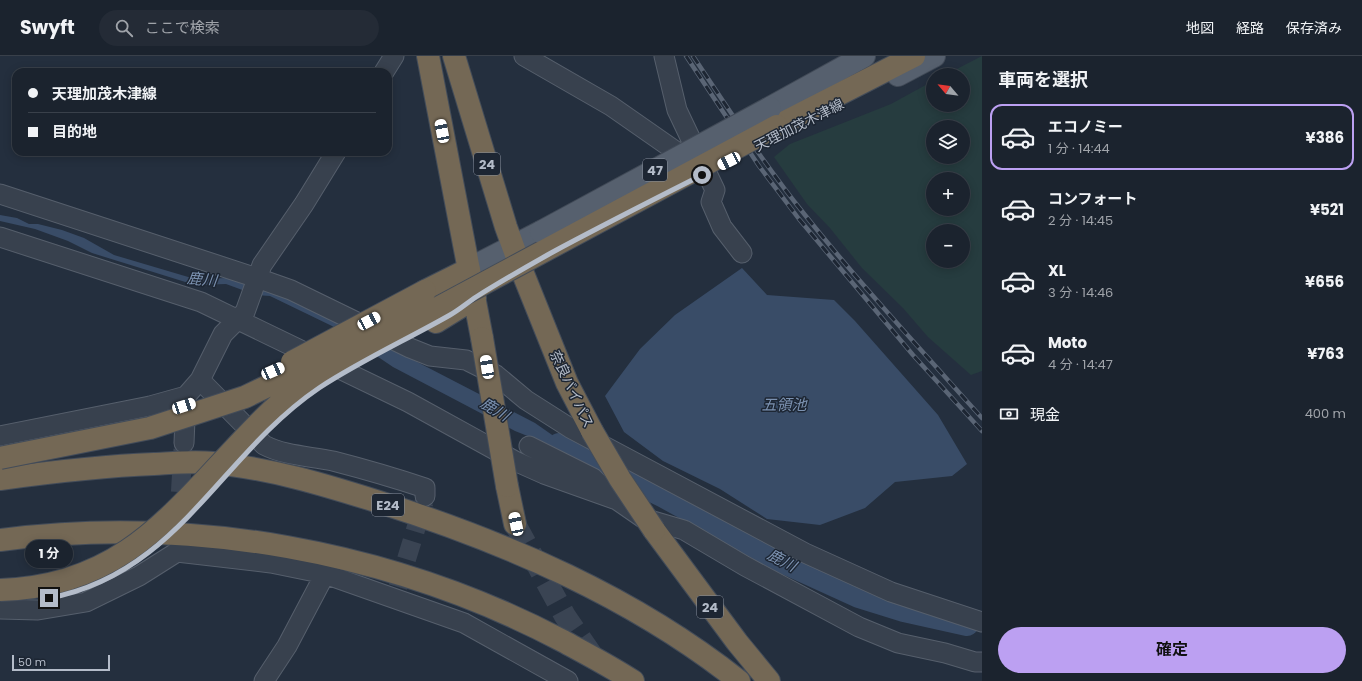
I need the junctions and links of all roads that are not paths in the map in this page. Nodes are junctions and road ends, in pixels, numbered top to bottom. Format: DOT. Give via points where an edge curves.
graph roads {
  1 [pos="394,56"];
  2 [pos="428,56"];
  3 [pos="454,56"];
  4 [pos="524,56"];
  5 [pos="664,56"];
  6 [pos="864,56"];
  7 [pos="893,56"];
  8 [pos="914,56"];
  9 [pos="934,56"];
  10 [pos="386,68"];
  11 [pos="776,121"];
  12 [pos="334,156"];
  13 [pos="702,161"];
  14 [pos="0,194"];
  15 [pos="0,237"];
  16 [pos="513,247"];
  17 [pos="742,253"];
  18 [pos="469,269"];
  19 [pos="522,270"];
  20 [pos="257,280"];
  21 [pos="475,298"];
  22 [pos="241,316"];
  23 [pos="200,380"];
  24 [pos="186,396"];
  25 [pos="0,436"];
  26 [pos="184,443"];
  27 [pos="529,446"];
  28 [pos="0,454"];
  29 [pos="0,458"];
  30 [pos="0,479"];
  31 [pos="425,496"];
  32 [pos="617,500"];
  33 [pos="516,524"];
  34 [pos="0,540"];
  35 [pos="326,574"];
  36 [pos="0,590"];
  37 [pos="0,600"];
  38 [pos="0,609"];
  39 [pos="982,622"];
  40 [pos="982,662"];
  41 [pos="264,681"];
  42 [pos="568,681"];
  43 [pos="633,681"];
  44 [pos="739,681"];
  45 [pos="769,681"];
  1 -- 10 [label="street"];
  2 -- 18 [label="highway"];
  3 -- 16 [label="highway, 奈良バイパス / 24"];
  4 -- 13 [label="street" via="611,106 687,159"];
  5 -- 13 [label="street" via="677,110"];
  6 -- 11 [label="main road, 天理加茂木津線 / 47"];
  7 -- 11 [label="highway"];
  8 -- 11 [label="highway"];
  9 -- 11 [label="main road, 天理加茂木津線 / 47"];
  11 -- 16 [label="main road, 天理加茂木津線 / 47, bridge"];
  11 -- 19 [label="main road, 天理加茂木津線 / 47"];
  11 -- 29 [label="highway, bridge" via="252,394 150,428"];
  11 -- 36 [label="highway, bridge" via="326,368 265,417 161,526 127,552 91,571 57,582"];
  12 -- 20 [label="street" via="262,265"];
  13 -- 17 [label="street" via="715,190 712,202 722,227"];
  14 -- 20 [label="street"];
  15 -- 22 [label="street"];
  16 -- 18 [label="main road, 天理加茂木津線 / 47"];
  16 -- 19 [label="highway, 奈良バイパス / 24"];
  18 -- 21 [label="highway"];
  18 -- 28 [label="highway, bridge" via="299,358 205,399"];
  19 -- 21 [label="main road, 天理加茂木津線 / 47"];
  19 -- 45 [label="highway, 奈良バイパス / 24, bridge" via="567,383 620,479 654,530"];
  20 -- 22 [label="street"];
  20 -- 39 [label="street" via="292,290 430,356 466,360 496,375 526,400 570,428 805,553 891,592"];
  21 -- 33 [label="highway, bridge" via="507,486"];
  21 -- 37 [label="highway" via="304,398 264,435 180,526 131,566 96,585 76,592 38,600"];
  22 -- 23 [label="street" via="223,334"];
  22 -- 32 [label="street" via="408,402 517,462"];
  23 -- 24 [label="street"];
  23 -- 31 [label="street" via="264,445 274,450 333,461 403,480 425,488"];
  24 -- 25 [label="street" via="150,406"];
  24 -- 26 [label="street"];
  27 -- 32 [label="street" via="593,478"];
  30 -- 44 [label="highway, E24" via="180,462 245,467 310,482 447,525 536,561 646,617 682,639"];
  32 -- 40 [label="street" via="643,518 684,530 859,627 898,643"];
  34 -- 43 [label="highway" via="73,534 187,535 283,547 341,558 447,589 497,609 570,645"];
  35 -- 38 [label="street" via="271,563 177,552 138,576 86,602 38,610"];
  35 -- 41 [label="street" via="287,646"];
  35 -- 42 [label="street" via="396,592 464,623"];
}
